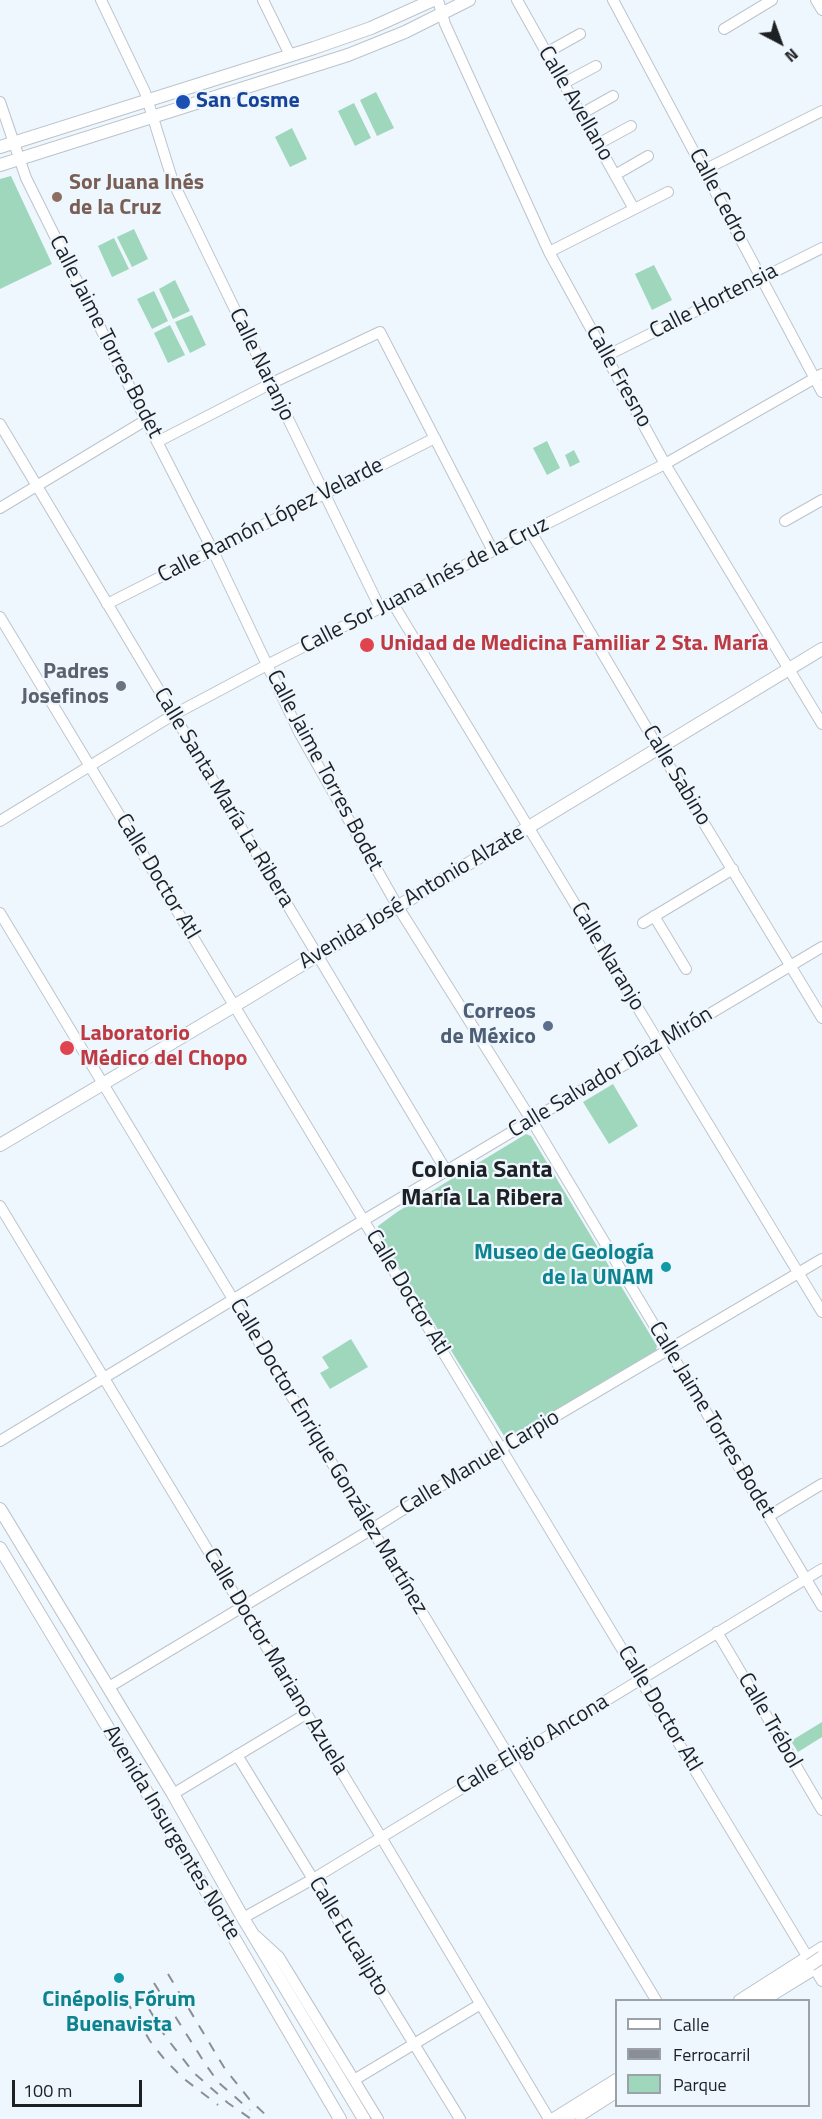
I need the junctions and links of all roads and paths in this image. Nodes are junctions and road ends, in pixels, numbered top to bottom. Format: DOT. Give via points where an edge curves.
graph roads {
  1 [pos="101,0"];
  2 [pos="263,0"];
  3 [pos="433,0"];
  4 [pos="438,0"];
  5 [pos="469,0"];
  6 [pos="517,0"];
  7 [pos="613,0"];
  8 [pos="772,0"];
  9 [pos="816,0"];
  10 [pos="822,10"];
  11 [pos="442,15"];
  12 [pos="724,30"];
  13 [pos="580,34"];
  14 [pos="546,53"];
  15 [pos="290,55"];
  16 [pos="596,66"];
  17 [pos="564,83"];
  18 [pos="613,96"];
  19 [pos="148,100"];
  20 [pos="0,102"];
  21 [pos="822,111"];
  22 [pos="581,114"];
  23 [pos="153,117"];
  24 [pos="631,126"];
  25 [pos="14,143"];
  26 [pos="598,144"];
  27 [pos="0,147"];
  28 [pos="648,156"];
  29 [pos="20,159"];
  30 [pos="0,165"];
  31 [pos="704,170"];
  32 [pos="615,175"];
  33 [pos="668,192"];
  34 [pos="634,209"];
  35 [pos="822,248"];
  36 [pos="549,252"];
  37 [pos="761,278"];
  38 [pos="606,356"];
  39 [pos="818,376"];
  40 [pos="270,384"];
  41 [pos="822,392"];
  42 [pos="146,420"];
  43 [pos="0,424"];
  44 [pos="435,438"];
  45 [pos="158,442"];
  46 [pos="665,464"];
  47 [pos="36,486"];
  48 [pos="324,494"];
  49 [pos="822,500"];
  50 [pos="0,508"];
  51 [pos="785,520"];
  52 [pos="531,532"];
  53 [pos="213,551"];
  54 [pos="493,551"];
  55 [pos="392,602"];
  56 [pos="107,604"];
  57 [pos="380,608"];
  58 [pos="0,617"];
  59 [pos="822,649"];
  60 [pos="267,665"];
  61 [pos="790,669"];
  62 [pos="172,715"];
  63 [pos="822,724"];
  64 [pos="659,748"];
  65 [pos="89,765"];
  66 [pos="0,821"];
  67 [pos="529,826"];
  68 [pos="733,869"];
  69 [pos="398,907"];
  70 [pos="0,913"];
  71 [pos="654,916"];
  72 [pos="643,923"];
  73 [pos="822,947"];
  74 [pos="317,956"];
  75 [pos="790,966"];
  76 [pos="686,969"];
  77 [pos="234,1006"];
  78 [pos="822,1018"];
  79 [pos="660,1045"];
  80 [pos="103,1084"];
  81 [pos="531,1121"];
  82 [pos="0,1145"];
  83 [pos="447,1172"];
  84 [pos="0,1206"];
  85 [pos="364,1220"];
  86 [pos="822,1259"];
  87 [pos="799,1274"];
  88 [pos="233,1300"];
  89 [pos="822,1312"];
  90 [pos="668,1350"];
  91 [pos="104,1378"];
  92 [pos="0,1441"];
  93 [pos="500,1449"];
  94 [pos="822,1484"];
  95 [pos="0,1509"];
  96 [pos="769,1516"];
  97 [pos="372,1529"];
  98 [pos="0,1548"];
  99 [pos="822,1569"];
  100 [pos="806,1579"];
  101 [pos="822,1606"];
  102 [pos="241,1607"];
  103 [pos="717,1632"];
  104 [pos="641,1679"];
  105 [pos="108,1687"];
  106 [pos="306,1714"];
  107 [pos="237,1755"];
  108 [pos="509,1759"];
  109 [pos="173,1794"];
  110 [pos="822,1810"];
  111 [pos="381,1837"];
  112 [pos="313,1879"];
  113 [pos="243,1918"];
  114 [pos="251,1932"];
  115 [pos="822,1947"];
  116 [pos="807,1956"];
  117 [pos="822,1957"];
  118 [pos="819,1967"];
  119 [pos="822,1981"];
  120 [pos="655,1999"];
  121 [pos="743,1999"];
  122 [pos="756,1999"];
  123 [pos="768,1999"];
  124 [pos="479,2005"];
  125 [pos="413,2044"];
  126 [pos="354,2080"];
  127 [pos="615,2080"];
  128 [pos="615,2087"];
  129 [pos="615,2094"];
  130 [pos="340,2119"];
  131 [pos="364,2119"];
  132 [pos="378,2119"];
  133 [pos="460,2119"];
  134 [pos="550,2119"];
  135 [pos="563,2119"];
  136 [pos="574,2119"];
  1 -- 19 [label="street, Calle Naranjo"];
  2 -- 15 [label="street"];
  3 -- 15 [label="main road" via="371,28"];
  4 -- 11 [label="street, Calle Fresno"];
  5 -- 11 [label="main road"];
  6 -- 14 [label="street, Calle Avellano"];
  7 -- 31 [label="street, Calle Cedro"];
  8 -- 12 [label="street"];
  9 -- 10 [label="street"];
  11 -- 23 [label="main road" via="348,55"];
  11 -- 36 [label="street, Calle Fresno"];
  13 -- 14 [label="street"];
  14 -- 17 [label="street, Calle Avellano"];
  15 -- 19 [label="main road"];
  16 -- 17 [label="street"];
  17 -- 22 [label="street, Calle Avellano"];
  18 -- 22 [label="street"];
  19 -- 23 [label="street, Calle Naranjo"];
  19 -- 25 [label="main road"];
  20 -- 25 [label="street, Calle Jaime Torres Bodet"];
  21 -- 31 [label="street"];
  22 -- 26 [label="street, Calle Avellano"];
  23 -- 29 [label="main road"];
  23 -- 40 [label="street, Calle Naranjo" via="173,182"];
  24 -- 26 [label="street"];
  25 -- 27 [label="main road"];
  25 -- 29 [label="street, Calle Jaime Torres Bodet"];
  26 -- 32 [label="street, Calle Avellano"];
  28 -- 32 [label="street"];
  29 -- 30 [label="main road"];
  29 -- 42 [label="street, Calle Jaime Torres Bodet"];
  31 -- 37 [label="street, Calle Cedro"];
  32 -- 34 [label="street, Calle Avellano"];
  33 -- 34 [label="street"];
  34 -- 36 [label="street"];
  35 -- 37 [label="street, Calle Hortensia"];
  36 -- 38 [label="street, Calle Fresno"];
  37 -- 38 [label="street, Calle Hortensia"];
  37 -- 39 [label="street, Calle Cedro"];
  38 -- 46 [label="street, Calle Fresno"];
  39 -- 41 [label="street, Calle Cedro"];
  39 -- 46 [label="street, Calle Sor Juana Inés de la Cruz"];
  40 -- 44 [label="street" via="380,332"];
  40 -- 45 [label="street"];
  40 -- 48 [label="street, Calle Naranjo"];
  42 -- 45 [label="street, Calle Jaime Torres Bodet"];
  42 -- 47 [label="street"];
  43 -- 47 [label="street, Calle Santa María La Ribera"];
  44 -- 48 [label="street, Calle Ramón López Velarde"];
  44 -- 54 [label="street"];
  45 -- 53 [label="street, Calle Jaime Torres Bodet"];
  46 -- 52 [label="street, Calle Sor Juana Inés de la Cruz"];
  46 -- 61 [label="street, Calle Fresno"];
  47 -- 50 [label="street"];
  47 -- 56 [label="street, Calle Santa María La Ribera"];
  48 -- 53 [label="street, Calle Ramón López Velarde"];
  48 -- 57 [label="street, Calle Naranjo"];
  49 -- 51 [label="street"];
  52 -- 54 [label="street, Calle Sor Juana Inés de la Cruz"];
  52 -- 64 [label="street, Calle Sabino"];
  53 -- 56 [label="street, Calle Ramón López Velarde"];
  53 -- 60 [label="street, Calle Jaime Torres Bodet"];
  54 -- 55 [label="street, Calle Sor Juana Inés de la Cruz"];
  55 -- 57 [label="street, Calle Sor Juana Inés de la Cruz"];
  55 -- 67 [label="street, Calle Naranjo"];
  56 -- 62 [label="street, Calle Santa María La Ribera"];
  57 -- 60 [label="street, Calle Sor Juana Inés de la Cruz"];
  58 -- 65 [label="street, Calle Doctor Atl"];
  59 -- 61 [label="main road, Avenida José Antonio Alzate"];
  60 -- 62 [label="street, Calle Sor Juana Inés de la Cruz"];
  60 -- 69 [label="street, Calle Jaime Torres Bodet" via="299,732"];
  61 -- 63 [label="street, Calle Fresno"];
  61 -- 64 [label="main road, Avenida José Antonio Alzate"];
  62 -- 65 [label="street, Calle Sor Juana Inés de la Cruz"];
  62 -- 74 [label="street, Calle Santa María La Ribera"];
  64 -- 67 [label="main road, Avenida José Antonio Alzate"];
  64 -- 68 [label="street, Calle Sabino"];
  65 -- 66 [label="street, Calle Sor Juana Inés de la Cruz"];
  65 -- 77 [label="street, Calle Doctor Atl"];
  67 -- 69 [label="main road, Avenida José Antonio Alzate"];
  67 -- 79 [label="street, Calle Naranjo"];
  68 -- 71 [label="street"];
  68 -- 75 [label="street, Calle Sabino"];
  69 -- 74 [label="main road, Avenida José Antonio Alzate"];
  69 -- 81 [label="street, Calle Jaime Torres Bodet"];
  70 -- 80 [label="street, Calle Doctor Enrique González Martínez"];
  71 -- 72 [label="street"];
  71 -- 76 [label="street"];
  73 -- 75 [label="street, Calle Salvador Díaz Mirón"];
  74 -- 77 [label="main road, Avenida José Antonio Alzate"];
  74 -- 83 [label="street, Calle Santa María La Ribera"];
  75 -- 78 [label="street, Calle Sabino"];
  75 -- 79 [label="street, Calle Salvador Díaz Mirón"];
  77 -- 80 [label="main road, Avenida José Antonio Alzate"];
  77 -- 85 [label="street, Calle Doctor Atl"];
  79 -- 81 [label="street, Calle Salvador Díaz Mirón"];
  79 -- 87 [label="street, Calle Naranjo"];
  80 -- 82 [label="main road, Avenida José Antonio Alzate"];
  80 -- 88 [label="street, Calle Doctor Enrique González Martínez"];
  81 -- 83 [label="street, Calle Salvador Díaz Mirón"];
  81 -- 90 [label="street, Calle Jaime Torres Bodet"];
  83 -- 85 [label="street, Calle Salvador Díaz Mirón"];
  84 -- 91 [label="street, Calle Doctor Mariano Azuela"];
  85 -- 88 [label="street, Calle Salvador Díaz Mirón"];
  85 -- 93 [label="street, Calle Doctor Atl"];
  86 -- 87 [label="street, Calle Manuel Carpio"];
  87 -- 89 [label="street, Calle Naranjo"];
  87 -- 90 [label="street, Calle Manuel Carpio"];
  88 -- 91 [label="street, Calle Salvador Díaz Mirón"];
  88 -- 97 [label="street, Calle Doctor Enrique González Martínez"];
  90 -- 93 [label="street, Calle Manuel Carpio"];
  90 -- 96 [label="street, Calle Jaime Torres Bodet"];
  91 -- 92 [label="street, Calle Salvador Díaz Mirón"];
  91 -- 102 [label="street, Calle Doctor Mariano Azuela"];
  93 -- 97 [label="street, Calle Manuel Carpio"];
  93 -- 104 [label="street, Calle Doctor Atl"];
  94 -- 96 [label="street"];
  95 -- 105 [label="main road, Avenida Insurgentes Norte"];
  96 -- 100 [label="street, Calle Jaime Torres Bodet"];
  97 -- 102 [label="street, Calle Manuel Carpio"];
  97 -- 108 [label="street, Calle Doctor Enrique González Martínez"];
  98 -- 130 [label="main road, Avenida Insurgentes Norte"];
  99 -- 100 [label="street, Calle Eligio Ancona"];
  100 -- 101 [label="street, Calle Jaime Torres Bodet"];
  100 -- 103 [label="street, Calle Eligio Ancona"];
  102 -- 105 [label="street, Calle Manuel Carpio"];
  102 -- 106 [label="street, Calle Doctor Mariano Azuela"];
  103 -- 104 [label="street, Calle Eligio Ancona"];
  103 -- 110 [label="street, Calle Trébol"];
  104 -- 108 [label="street, Calle Eligio Ancona"];
  104 -- 116 [label="street, Calle Doctor Atl"];
  105 -- 109 [label="main road, Avenida Insurgentes Norte"];
  106 -- 107 [label="street"];
  106 -- 111 [label="street, Calle Doctor Mariano Azuela"];
  107 -- 109 [label="street"];
  107 -- 112 [label="street, Calle Eucalipto"];
  108 -- 111 [label="street, Calle Eligio Ancona"];
  108 -- 120 [label="street, Calle Doctor Enrique González Martínez"];
  109 -- 113 [label="main road, Avenida Insurgentes Norte"];
  111 -- 112 [label="street, Calle Eligio Ancona"];
  111 -- 124 [label="street, Calle Doctor Mariano Azuela"];
  112 -- 113 [label="street, Calle Eligio Ancona"];
  112 -- 125 [label="street, Calle Eucalipto"];
  113 -- 114 [label="main road, Avenida Insurgentes Norte"];
  114 -- 126 [label="street, Avenida Insurgentes Norte" via="279,1957"];
  114 -- 131 [label="main road, Avenida Insurgentes Norte"];
  115 -- 116 [label="street"];
  116 -- 118 [label="street, Calle Doctor Atl"];
  116 -- 121 [label="street"];
  117 -- 122 [label="main road, bridge"];
  118 -- 119 [label="street, Calle Doctor Atl"];
  118 -- 123 [label="street"];
  124 -- 125 [label="street"];
  124 -- 134 [label="street, Calle Doctor Mariano Azuela"];
  125 -- 126 [label="street"];
  125 -- 133 [label="street, Calle Eucalipto"];
  126 -- 132 [label="street, Avenida Insurgentes Norte"];
  127 -- 134 [label="street"];
  128 -- 135 [label="main road"];
  129 -- 136 [label="street"];
}
